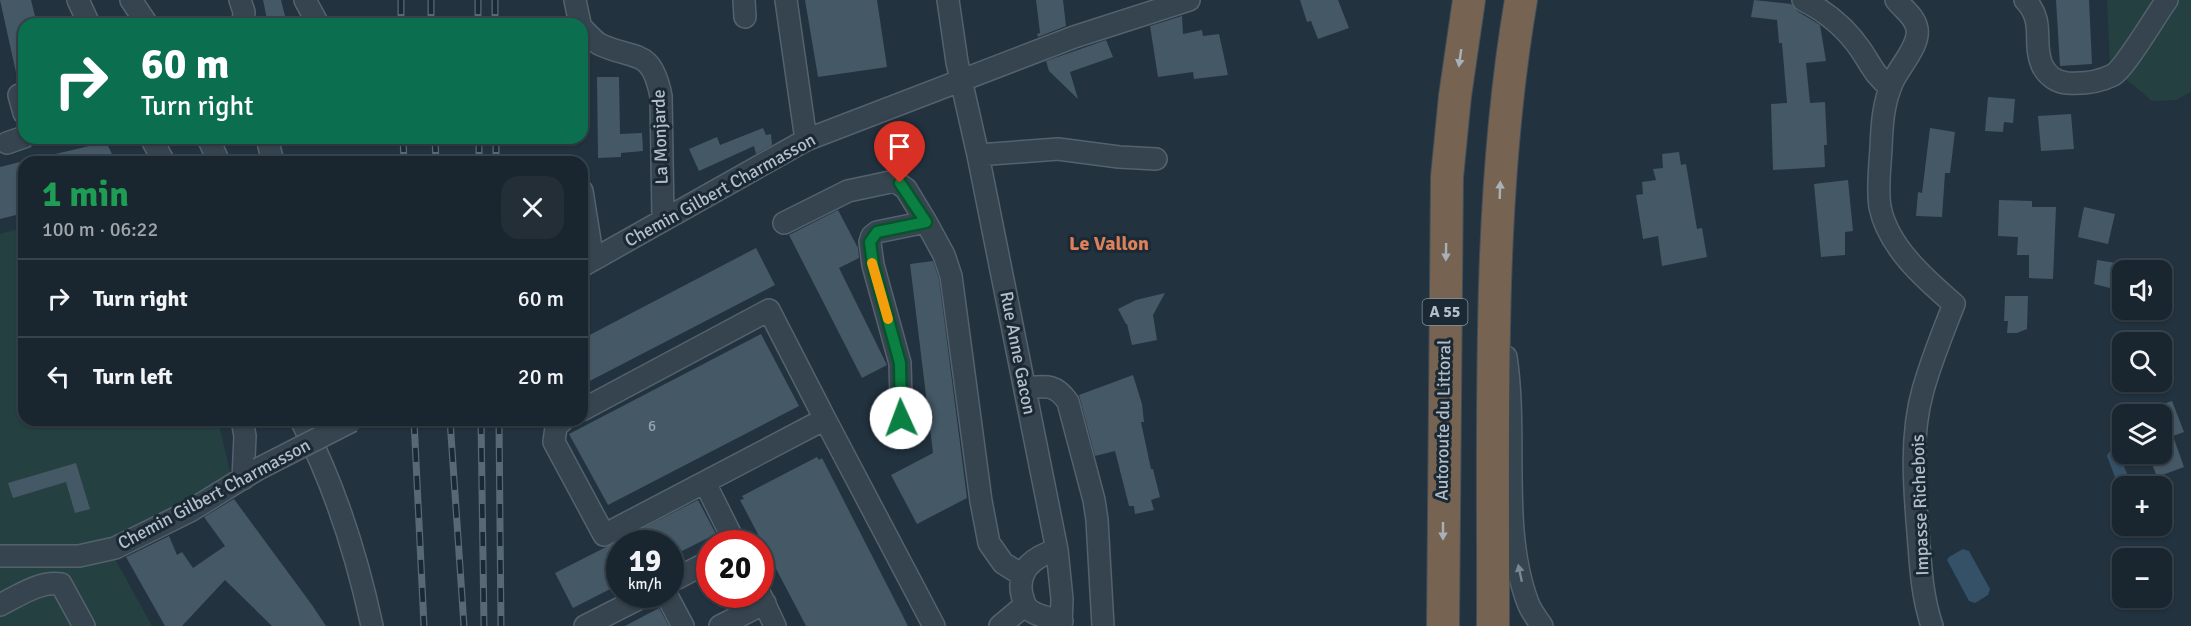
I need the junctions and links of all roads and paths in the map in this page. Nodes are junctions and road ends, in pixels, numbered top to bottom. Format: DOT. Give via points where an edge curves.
graph roads {
  1 [pos="78,0"];
  2 [pos="131,0"];
  3 [pos="240,0"];
  4 [pos="305,0"];
  5 [pos="575,0"];
  6 [pos="786,0"];
  7 [pos="948,0"];
  8 [pos="1189,0"];
  9 [pos="1469,0"];
  10 [pos="1521,0"];
  11 [pos="1803,0"];
  12 [pos="1896,0"];
  13 [pos="2025,0"];
  14 [pos="2165,2"];
  15 [pos="87,18"];
  16 [pos="143,18"];
  17 [pos="244,18"];
  18 [pos="315,18"];
  19 [pos="579,18"];
  20 [pos="588,33"];
  21 [pos="961,81"];
  22 [pos="1890,87"];
  23 [pos="806,140"];
  24 [pos="978,155"];
  25 [pos="1156,159"];
  26 [pos="663,220"];
  27 [pos="926,222"];
  28 [pos="784,223"];
  29 [pos="588,262"];
  30 [pos="1495,291"];
  31 [pos="1025,388"];
  32 [pos="588,407"];
  33 [pos="825,419"];
  34 [pos="243,426"];
  35 [pos="304,426"];
  36 [pos="342,426"];
  37 [pos="557,426"];
  38 [pos="902,437"];
  39 [pos="250,474"];
  40 [pos="705,483"];
  41 [pos="728,530"];
  42 [pos="1057,550"];
  43 [pos="0,556"];
  44 [pos="1022,575"];
  45 [pos="0,605"];
  46 [pos="1025,605"];
  47 [pos="620,608"];
  48 [pos="673,608"];
  49 [pos="748,608"];
  50 [pos="766,608"];
  51 [pos="1062,624"];
  52 [pos="84,626"];
  53 [pos="372,626"];
  54 [pos="585,626"];
  55 [pos="683,626"];
  56 [pos="720,626"];
  57 [pos="775,626"];
  58 [pos="933,626"];
  59 [pos="999,626"];
  60 [pos="1103,626"];
  61 [pos="1443,626"];
  62 [pos="1493,626"];
  63 [pos="1542,626"];
  64 [pos="1932,626"];
  1 -- 15 [label="street"];
  2 -- 16 [label="street"];
  3 -- 17 [label="street"];
  4 -- 18 [label="street"];
  5 -- 19 [label="street, La Monjarde"];
  6 -- 23 [label="street"];
  7 -- 21 [label="street, Rue Anne Gacon"];
  8 -- 21 [label="street, Chemin Gilbert Charmasson" via="1074,37"];
  9 -- 61 [label="highway, Autoroute du Littoral / A 55, one-way" via="1447,177"];
  30 -- 10 [label="highway, one-way" via="1501,167"];
  11 -- 22 [label="street" via="1841,27 1860,48 1878,78"];
  12 -- 22 [label="street, Impasse Richebois" via="1911,14 1917,40"];
  13 -- 14 [label="street" via="2039,26 2042,65 2049,76 2060,82 2075,83 2114,74"];
  20 -- 26 [label="street, La Monjarde" via="597,43 641,57 657,75 661,96"];
  21 -- 23 [label="street, Chemin Gilbert Charmasson"];
  21 -- 24 [label="street, Rue Anne Gacon"];
  22 -- 64 [label="street, Impasse Richebois" via="1883,118 1878,189 1881,209 1888,230 1903,252 1954,304 1923,391 1917,420 1917,519 1923,596"];
  23 -- 26 [label="street, Chemin Gilbert Charmasson"];
  24 -- 25 [label="street" via="1058,149"];
  24 -- 31 [label="street, Rue Anne Gacon"];
  26 -- 29 [label="street, Chemin Gilbert Charmasson"];
  27 -- 28 [label="street" via="906,189 895,181 848,191"];
  27 -- 38 [label="street" via="877,232 870,242 900,363"];
  27 -- 44 [label="street" via="951,276 989,543 1003,563"];
  30 -- 62 [label="highway"];
  63 -- 30 [label="street, one-way" via="1529,605 1516,553 1508,372"];
  31 -- 42 [label="street, Rue Anne Gacon"];
  31 -- 60 [label="street" via="1048,386 1060,391 1068,402 1094,500"];
  32 -- 33 [label="street" via="769,310"];
  33 -- 40 [label="street"];
  33 -- 58 [label="street"];
  34 -- 39 [label="street"];
  35 -- 53 [label="street" via="343,522"];
  36 -- 39 [label="street, Chemin Gilbert Charmasson, bridge"];
  37 -- 40 [label="street" via="554,442 603,535"];
  39 -- 43 [label="street, Chemin Gilbert Charmasson" via="190,511 115,548 79,556"];
  40 -- 41 [label="street"];
  42 -- 44 [label="street" via="1036,558"];
  42 -- 51 [label="street, Rue Anne Gacon"];
  44 -- 46 [label="street"];
  45 -- 52 [label="street" via="49,582 61,584"];
  46 -- 51 [label="street" via="1039,616"];
  46 -- 59 [label="street"];
  47 -- 54 [label="street"];
  48 -- 55 [label="street"];
  49 -- 56 [label="street"];
  50 -- 57 [label="street"];
}
